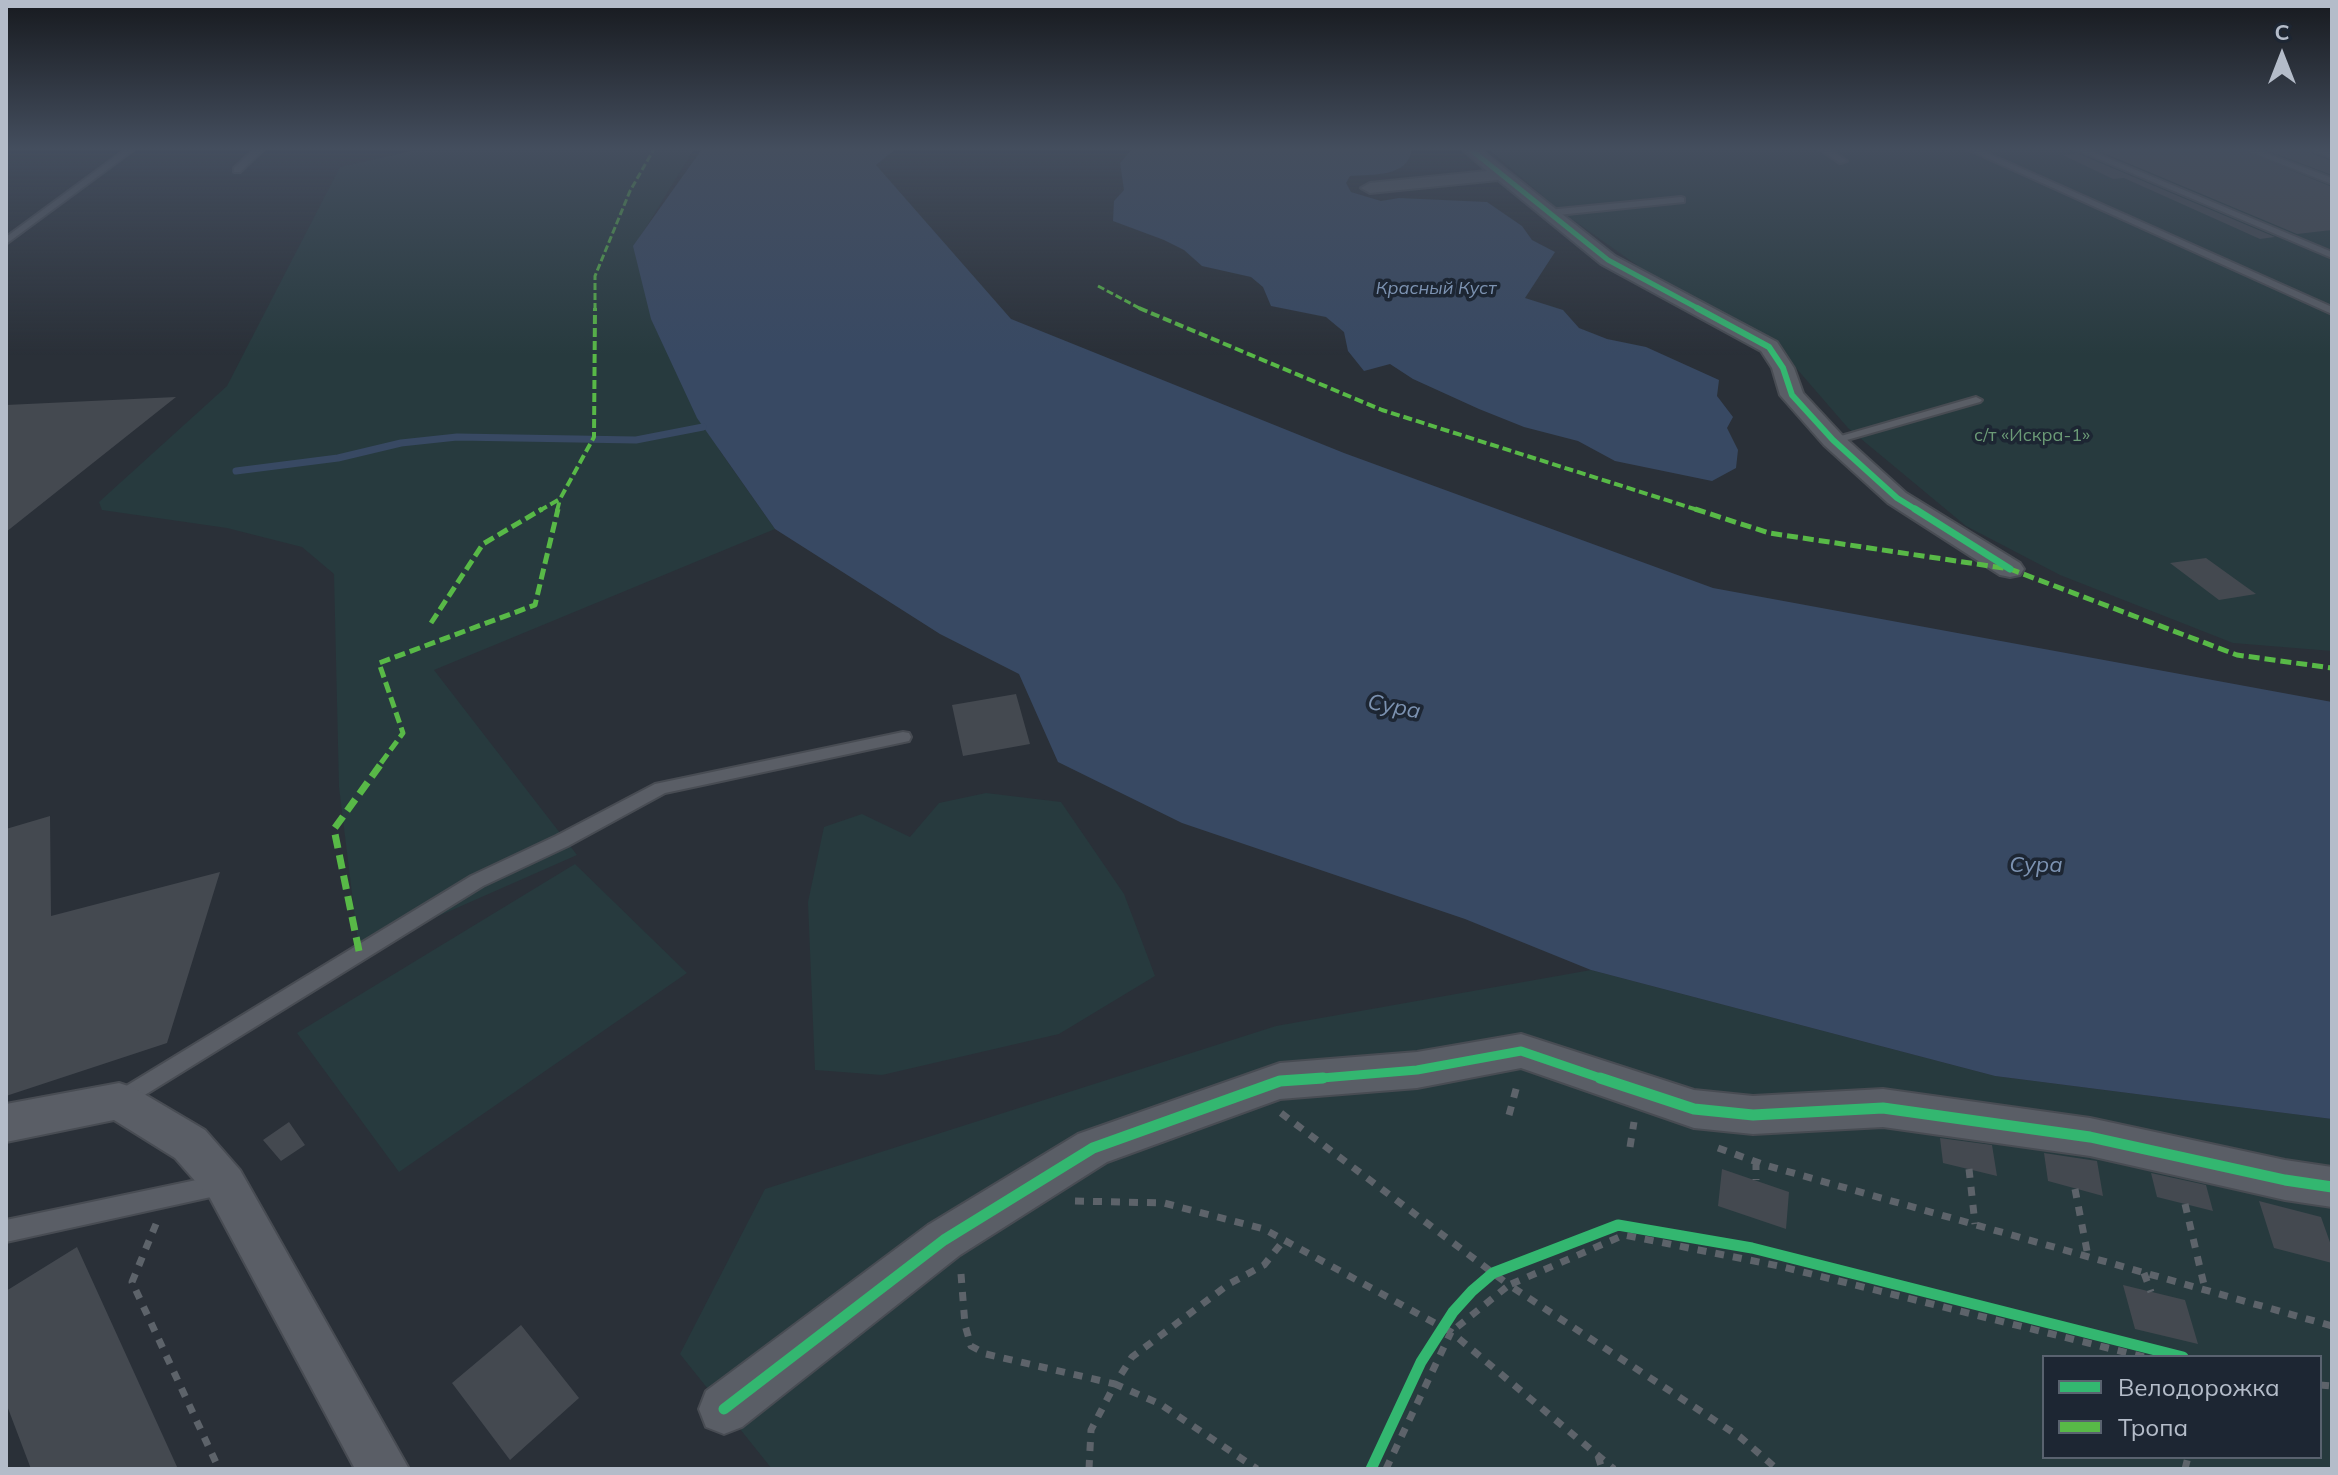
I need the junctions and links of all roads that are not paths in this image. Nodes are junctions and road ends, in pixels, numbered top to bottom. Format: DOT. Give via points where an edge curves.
graph roads {
  1 [pos="37,218"];
  2 [pos="1554,218"];
  3 [pos="2124,218"];
  4 [pos="2243,218"];
  5 [pos="6,241"];
  6 [pos="2332,255"];
  7 [pos="2332,311"];
  8 [pos="1976,400"];
  9 [pos="1833,440"];
  10 [pos="2010,569"];
  11 [pos="903,737"];
  12 [pos="119,1101"];
  13 [pos="6,1123"];
  14 [pos="225,1184"];
  15 [pos="2332,1187"];
  16 [pos="6,1231"];
  17 [pos="724,1409"];
  18 [pos="383,1469"];
  1 -- 5 [label="lane"];
  2 -- 9 [label="street" via="1608,260 1769,347 1792,395"];
  3 -- 7 [label="lane"];
  4 -- 6 [label="lane"];
  8 -- 9 [label="lane"];
  9 -- 10 [label="street" via="1897,498"];
  11 -- 12 [label="lane" via="661,788 477,881"];
  12 -- 13 [label="street"];
  12 -- 14 [label="street" via="190,1144"];
  14 -- 16 [label="lane"];
  14 -- 18 [label="street"];
  15 -- 17 [label="street" via="2090,1137 1883,1108 1753,1115 1694,1109 1521,1051 1417,1070 1280,1081 1093,1148 944,1240"];
}
